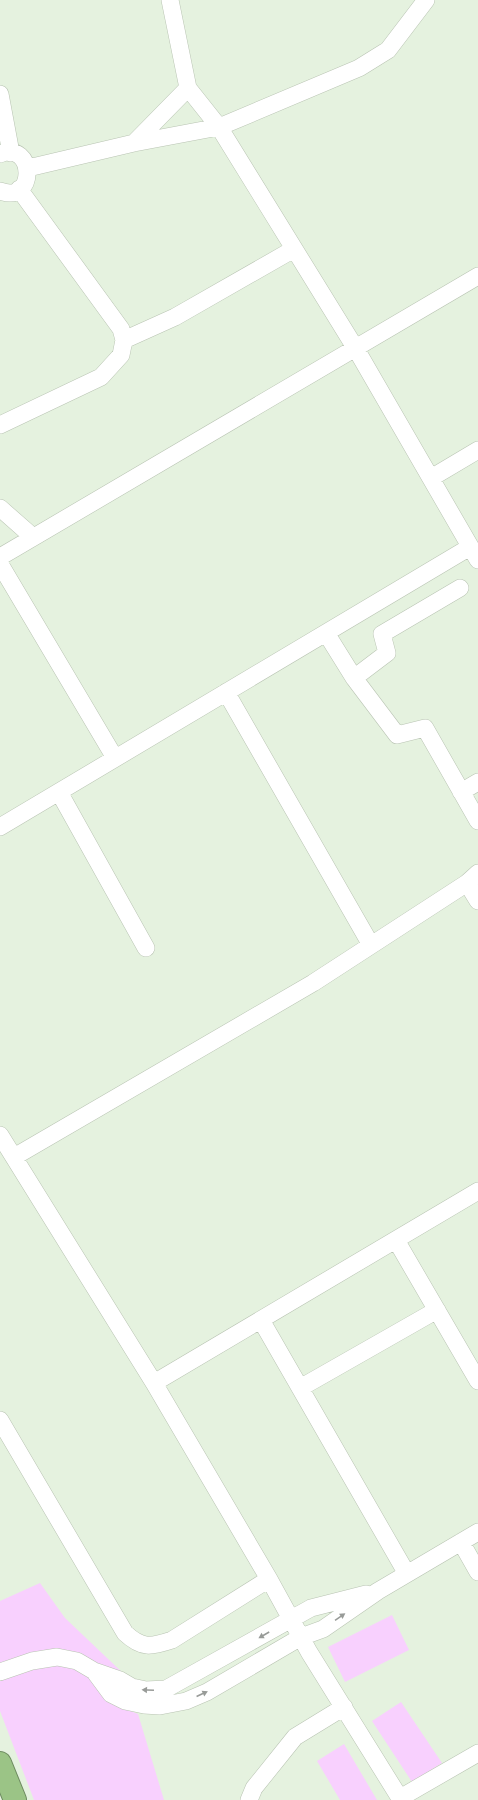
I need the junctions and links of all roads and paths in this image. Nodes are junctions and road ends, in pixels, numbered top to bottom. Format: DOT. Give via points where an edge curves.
graph roads {
  1 [pos="170,0"];
  2 [pos="426,0"];
  3 [pos="188,88"];
  4 [pos="0,94"];
  5 [pos="218,127"];
  6 [pos="134,143"];
  7 [pos="6,154"];
  8 [pos="28,168"];
  9 [pos="19,190"];
  10 [pos="0,191"];
  11 [pos="294,249"];
  12 [pos="478,276"];
  13 [pos="124,340"];
  14 [pos="356,349"];
  15 [pos="0,425"];
  16 [pos="478,450"];
  17 [pos="432,478"];
  18 [pos="0,508"];
  19 [pos="33,537"];
  20 [pos="474,554"];
  21 [pos="0,556"];
  22 [pos="0,564"];
  23 [pos="460,588"];
  24 [pos="326,633"];
  25 [pos="354,678"];
  26 [pos="226,692"];
  27 [pos="115,758"];
  28 [pos="478,782"];
  29 [pos="58,792"];
  30 [pos="461,792"];
  31 [pos="478,821"];
  32 [pos="0,826"];
  33 [pos="472,878"];
  34 [pos="478,901"];
  35 [pos="371,945"];
  36 [pos="146,948"];
  37 [pos="0,1135"];
  38 [pos="14,1157"];
  39 [pos="478,1191"];
  40 [pos="396,1240"];
  41 [pos="437,1310"];
  42 [pos="261,1320"];
  43 [pos="478,1381"];
  44 [pos="154,1383"];
  45 [pos="300,1388"];
  46 [pos="0,1420"];
  47 [pos="478,1532"];
  48 [pos="461,1542"];
  49 [pos="478,1572"];
  50 [pos="407,1574"];
  51 [pos="269,1579"];
  52 [pos="378,1591"];
  53 [pos="311,1608"];
  54 [pos="291,1619"];
  55 [pos="323,1629"];
  56 [pos="301,1637"];
  57 [pos="94,1671"];
  58 [pos="0,1672"];
  59 [pos="344,1707"];
  60 [pos="478,1754"];
  61 [pos="0,1763"];
  62 [pos="400,1799"];
  63 [pos="15,1800"];
  64 [pos="249,1800"];
  1 -- 3 [label="street"];
  2 -- 5 [label="street" via="388,50 376,59"];
  3 -- 5 [label="street"];
  3 -- 6 [label="street"];
  4 -- 7 [label="street"];
  5 -- 6 [label="street"];
  5 -- 11 [label="street"];
  6 -- 8 [label="street"];
  7 -- 8 [label="street" via="19,156"];
  8 -- 9 [label="street" via="25,184"];
  9 -- 10 [label="street"];
  9 -- 13 [label="street" via="121,329"];
  11 -- 13 [label="street" via="175,317"];
  11 -- 14 [label="street"];
  12 -- 14 [label="street"];
  13 -- 15 [label="street" via="121,355 101,377"];
  14 -- 17 [label="street"];
  14 -- 19 [label="street"];
  16 -- 17 [label="street"];
  17 -- 20 [label="street"];
  18 -- 19 [label="street"];
  19 -- 21 [label="street"];
  20 -- 24 [label="street"];
  22 -- 27 [label="street"];
  23 -- 25 [label="street" via="382,634 387,653"];
  24 -- 25 [label="street"];
  24 -- 26 [label="street"];
  25 -- 30 [label="street" via="397,735 425,728"];
  26 -- 27 [label="street"];
  26 -- 35 [label="street"];
  27 -- 29 [label="street"];
  28 -- 30 [label="street"];
  29 -- 32 [label="street"];
  29 -- 36 [label="street"];
  30 -- 31 [label="street"];
  33 -- 34 [label="street"];
  33 -- 35 [label="street"];
  35 -- 38 [label="street" via="313,983"];
  37 -- 38 [label="street"];
  38 -- 44 [label="street"];
  39 -- 40 [label="street"];
  40 -- 41 [label="street"];
  40 -- 42 [label="street"];
  41 -- 43 [label="street"];
  41 -- 45 [label="street"];
  42 -- 44 [label="street"];
  42 -- 45 [label="street"];
  44 -- 51 [label="street"];
  45 -- 50 [label="street"];
  46 -- 51 [label="street" via="125,1633 137,1643 154,1646 172,1640"];
  47 -- 48 [label="street"];
  48 -- 49 [label="street"];
  48 -- 50 [label="street"];
  50 -- 52 [label="street"];
  51 -- 54 [label="street"];
  52 -- 53 [label="street"];
  55 -- 52 [label="street, one-way"];
  53 -- 54 [label="street"];
  53 -- 55 [label="street"];
  54 -- 56 [label="street"];
  54 -- 57 [label="street, one-way" via="166,1689 146,1690 132,1687"];
  55 -- 56 [label="street"];
  57 -- 56 [label="street, one-way" via="111,1694 125,1701 144,1705 170,1705 207,1692"];
  56 -- 59 [label="street"];
  57 -- 58 [label="street" via="77,1662 56,1657 32,1661"];
  59 -- 62 [label="street"];
  59 -- 64 [label="street" via="295,1736 254,1788"];
  60 -- 62 [label="street"];
  61 -- 63 [label="highway"];
}
